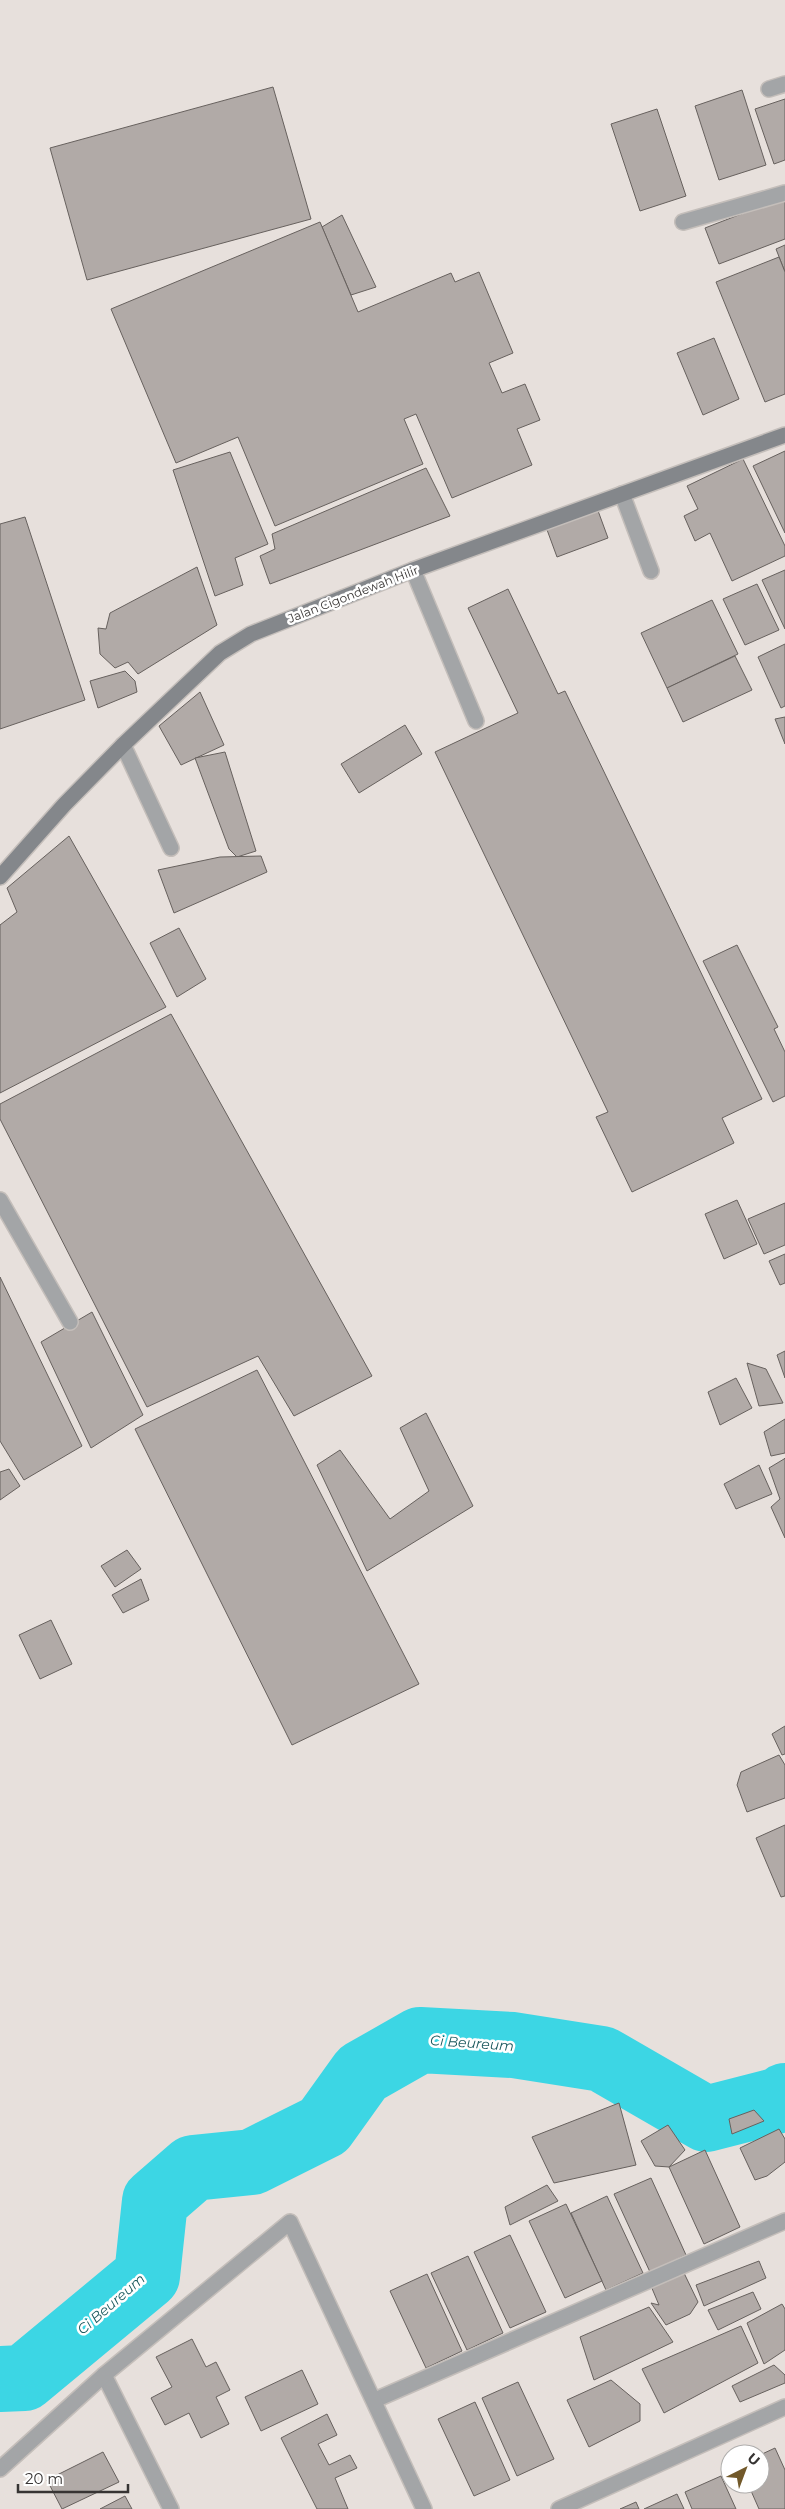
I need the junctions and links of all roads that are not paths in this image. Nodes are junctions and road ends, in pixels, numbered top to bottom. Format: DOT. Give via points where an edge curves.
graph roads {
  1 [pos="785,84"];
  2 [pos="769,89"];
  3 [pos="785,194"];
  4 [pos="683,222"];
  5 [pos="785,435"];
  6 [pos="622,494"];
  7 [pos="413,570"];
  8 [pos="651,571"];
  9 [pos="476,721"];
  10 [pos="123,745"];
  11 [pos="172,848"];
  12 [pos="0,877"];
  13 [pos="0,1200"];
  14 [pos="70,1322"];
  15 [pos="785,2221"];
  16 [pos="104,2376"];
  17 [pos="375,2400"];
  18 [pos="785,2407"];
  19 [pos="0,2469"];
  20 [pos="171,2509"];
  21 [pos="424,2509"];
  22 [pos="559,2509"];
  1 -- 2 [label="street"];
  3 -- 4 [label="street"];
  5 -- 6 [label="street, Jalan Cigondewah Hilir"];
  6 -- 7 [label="street, Jalan Cigondewah Hilir"];
  6 -- 8 [label="street"];
  7 -- 9 [label="street"];
  7 -- 10 [label="street, Jalan Cigondewah Hilir" via="251,634 220,653"];
  10 -- 11 [label="street"];
  10 -- 12 [label="street, Jalan Cigondewah Hilir"];
  13 -- 14 [label="street"];
  15 -- 17 [label="street"];
  16 -- 17 [label="street" via="290,2222"];
  16 -- 19 [label="street"];
  16 -- 20 [label="street"];
  17 -- 21 [label="street"];
  18 -- 22 [label="street"];
}
